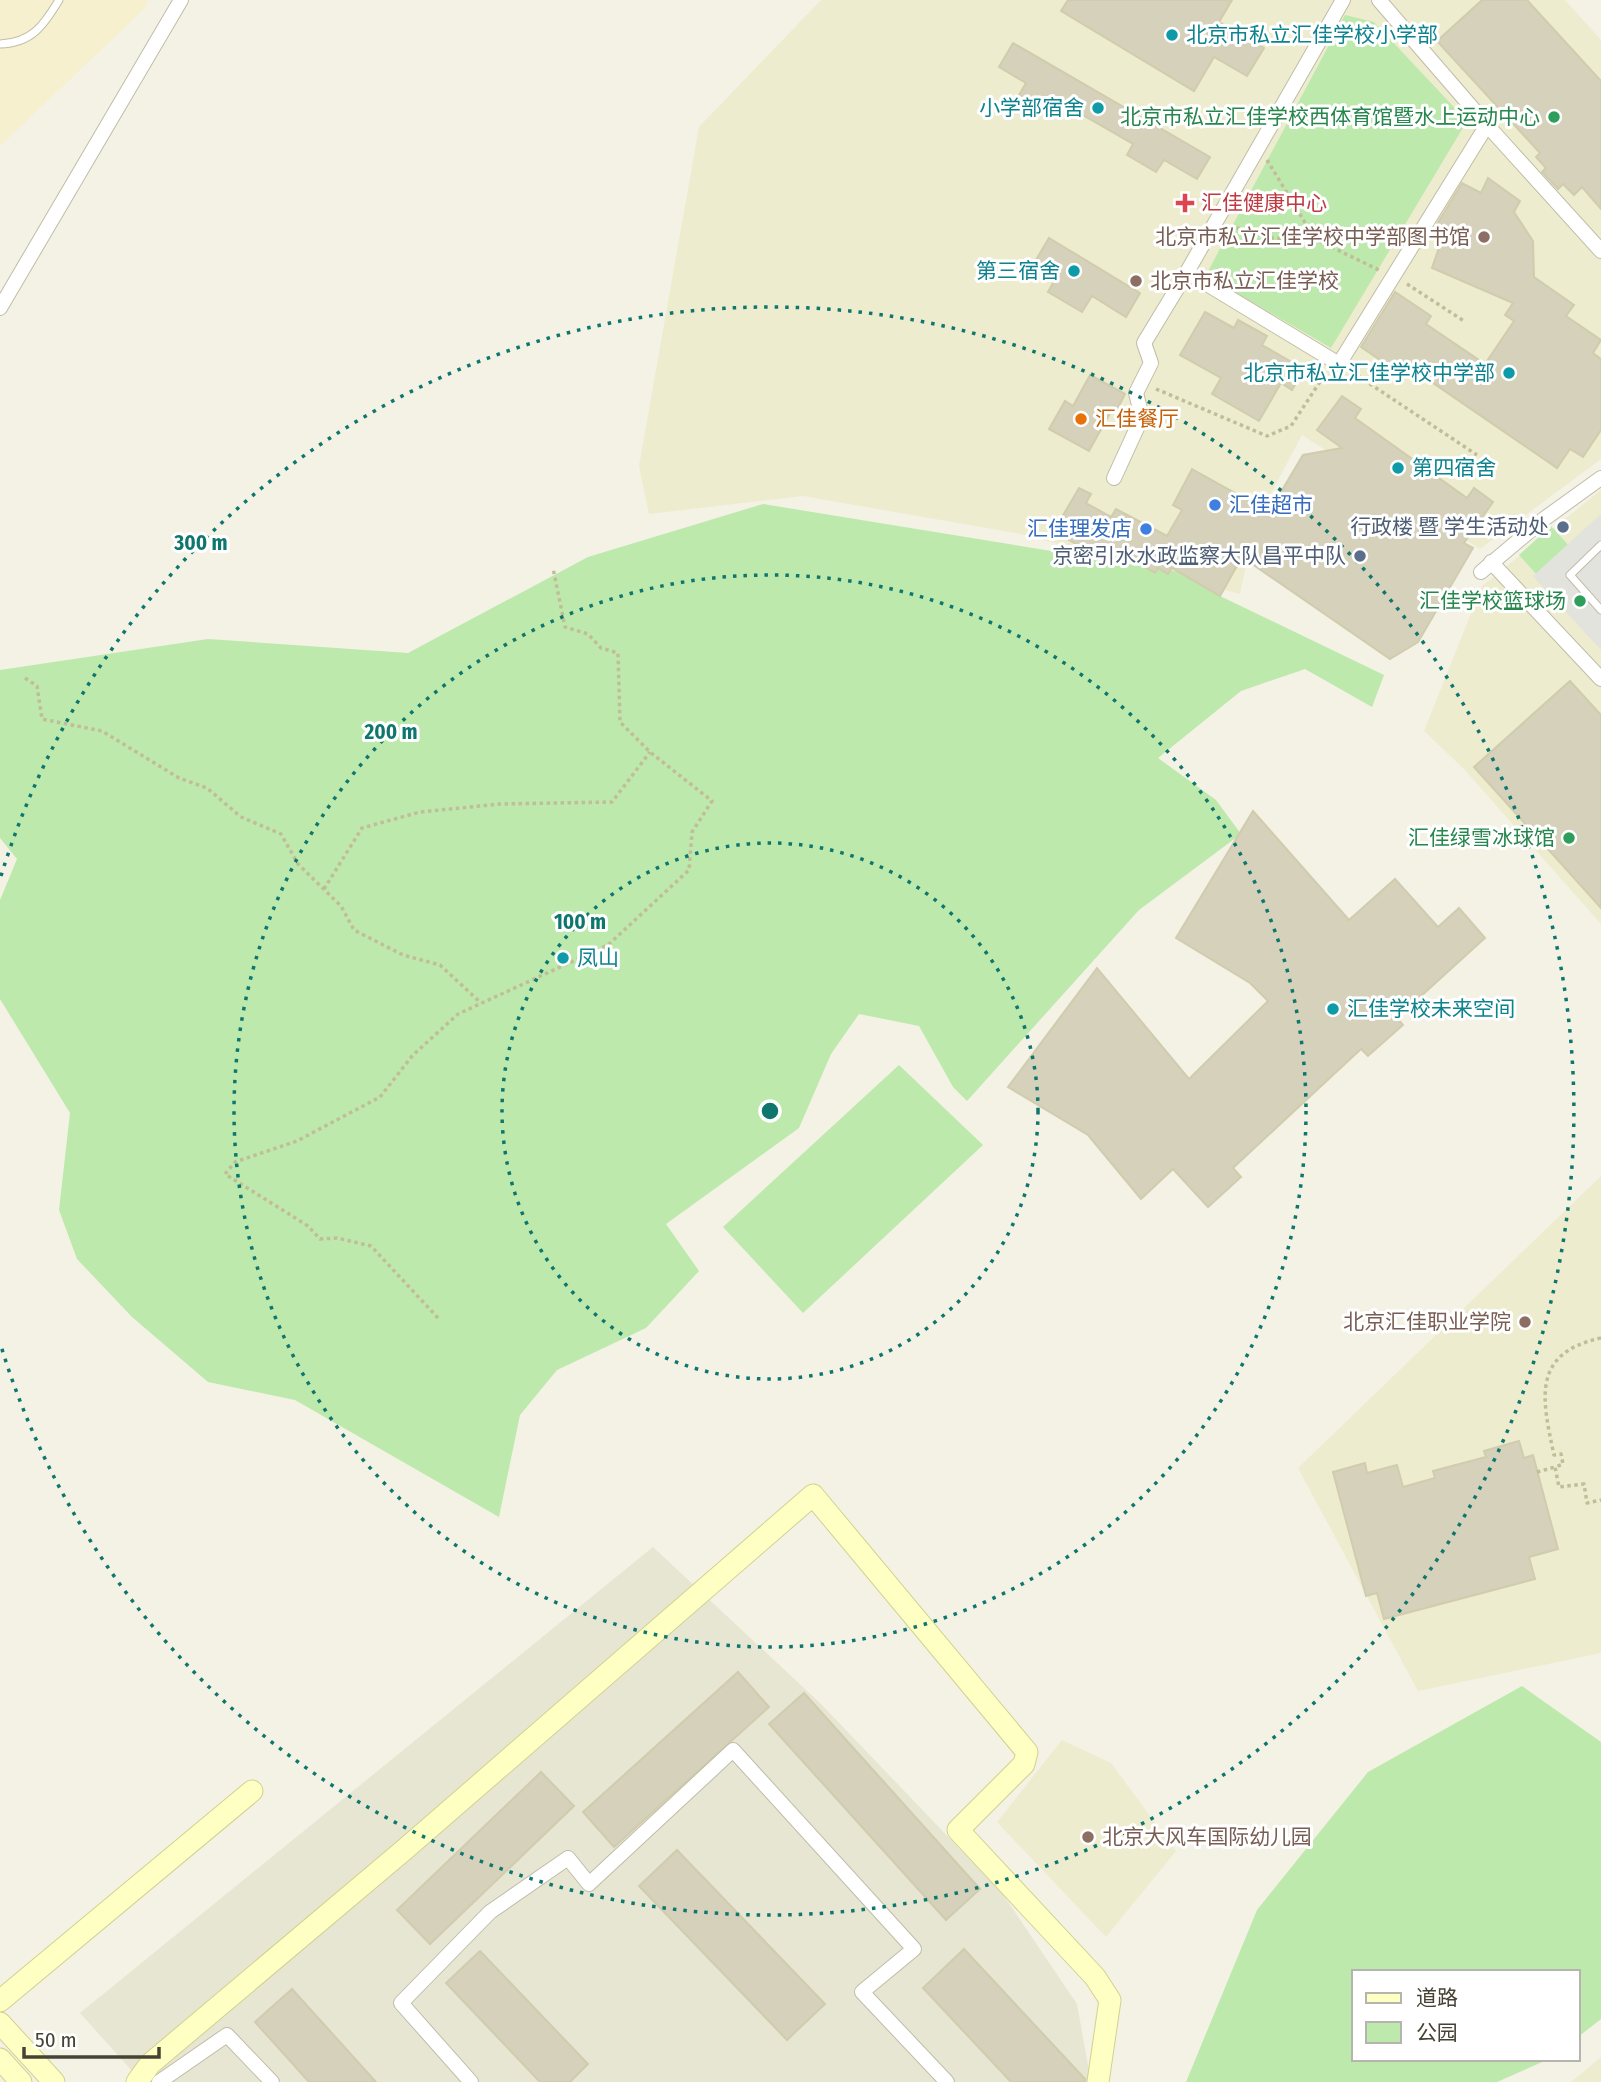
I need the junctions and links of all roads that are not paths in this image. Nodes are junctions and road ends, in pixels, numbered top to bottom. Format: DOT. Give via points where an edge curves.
graph roads {
  1 [pos="59,0"];
  2 [pos="181,0"];
  3 [pos="1343,0"];
  4 [pos="1379,0"];
  5 [pos="0,44"];
  6 [pos="1487,125"];
  7 [pos="1601,251"];
  8 [pos="1187,272"];
  9 [pos="0,308"];
  10 [pos="1114,478"];
  11 [pos="1601,478"];
  12 [pos="1601,545"];
  13 [pos="1601,610"];
  14 [pos="1601,678"];
  15 [pos="252,1791"];
  16 [pos="0,2001"];
  17 [pos="0,2023"];
  18 [pos="0,2059"];
  19 [pos="20,2082"];
  20 [pos="54,2082"];
  21 [pos="137,2082"];
  22 [pos="159,2082"];
  23 [pos="272,2082"];
  24 [pos="471,2082"];
  25 [pos="947,2082"];
  26 [pos="1098,2082"];
  1 -- 5 [label="lane" via="43,26 18,44"];
  2 -- 9 [label="street"];
  3 -- 8 [label="street"];
  4 -- 6 [label="street"];
  6 -- 7 [label="street"];
  6 -- 8 [label="street" via="1339,364"];
  8 -- 10 [label="street" via="1144,343 1150,363 1136,393 1142,417"];
  11 -- 14 [label="street" via="1486,567"];
  12 -- 13 [label="lane" via="1570,575"];
  15 -- 16 [label="street"];
  17 -- 20 [label="street"];
  18 -- 19 [label="street"];
  21 -- 26 [label="street" via="160,2055 813,1495 1027,1752 1024,1764 958,1830 1095,1977 1110,2000"];
  22 -- 23 [label="street" via="228,2035"];
  24 -- 25 [label="street" via="401,2003 490,1912 568,1858 589,1884 733,1750 914,1949 862,1992"];
}
